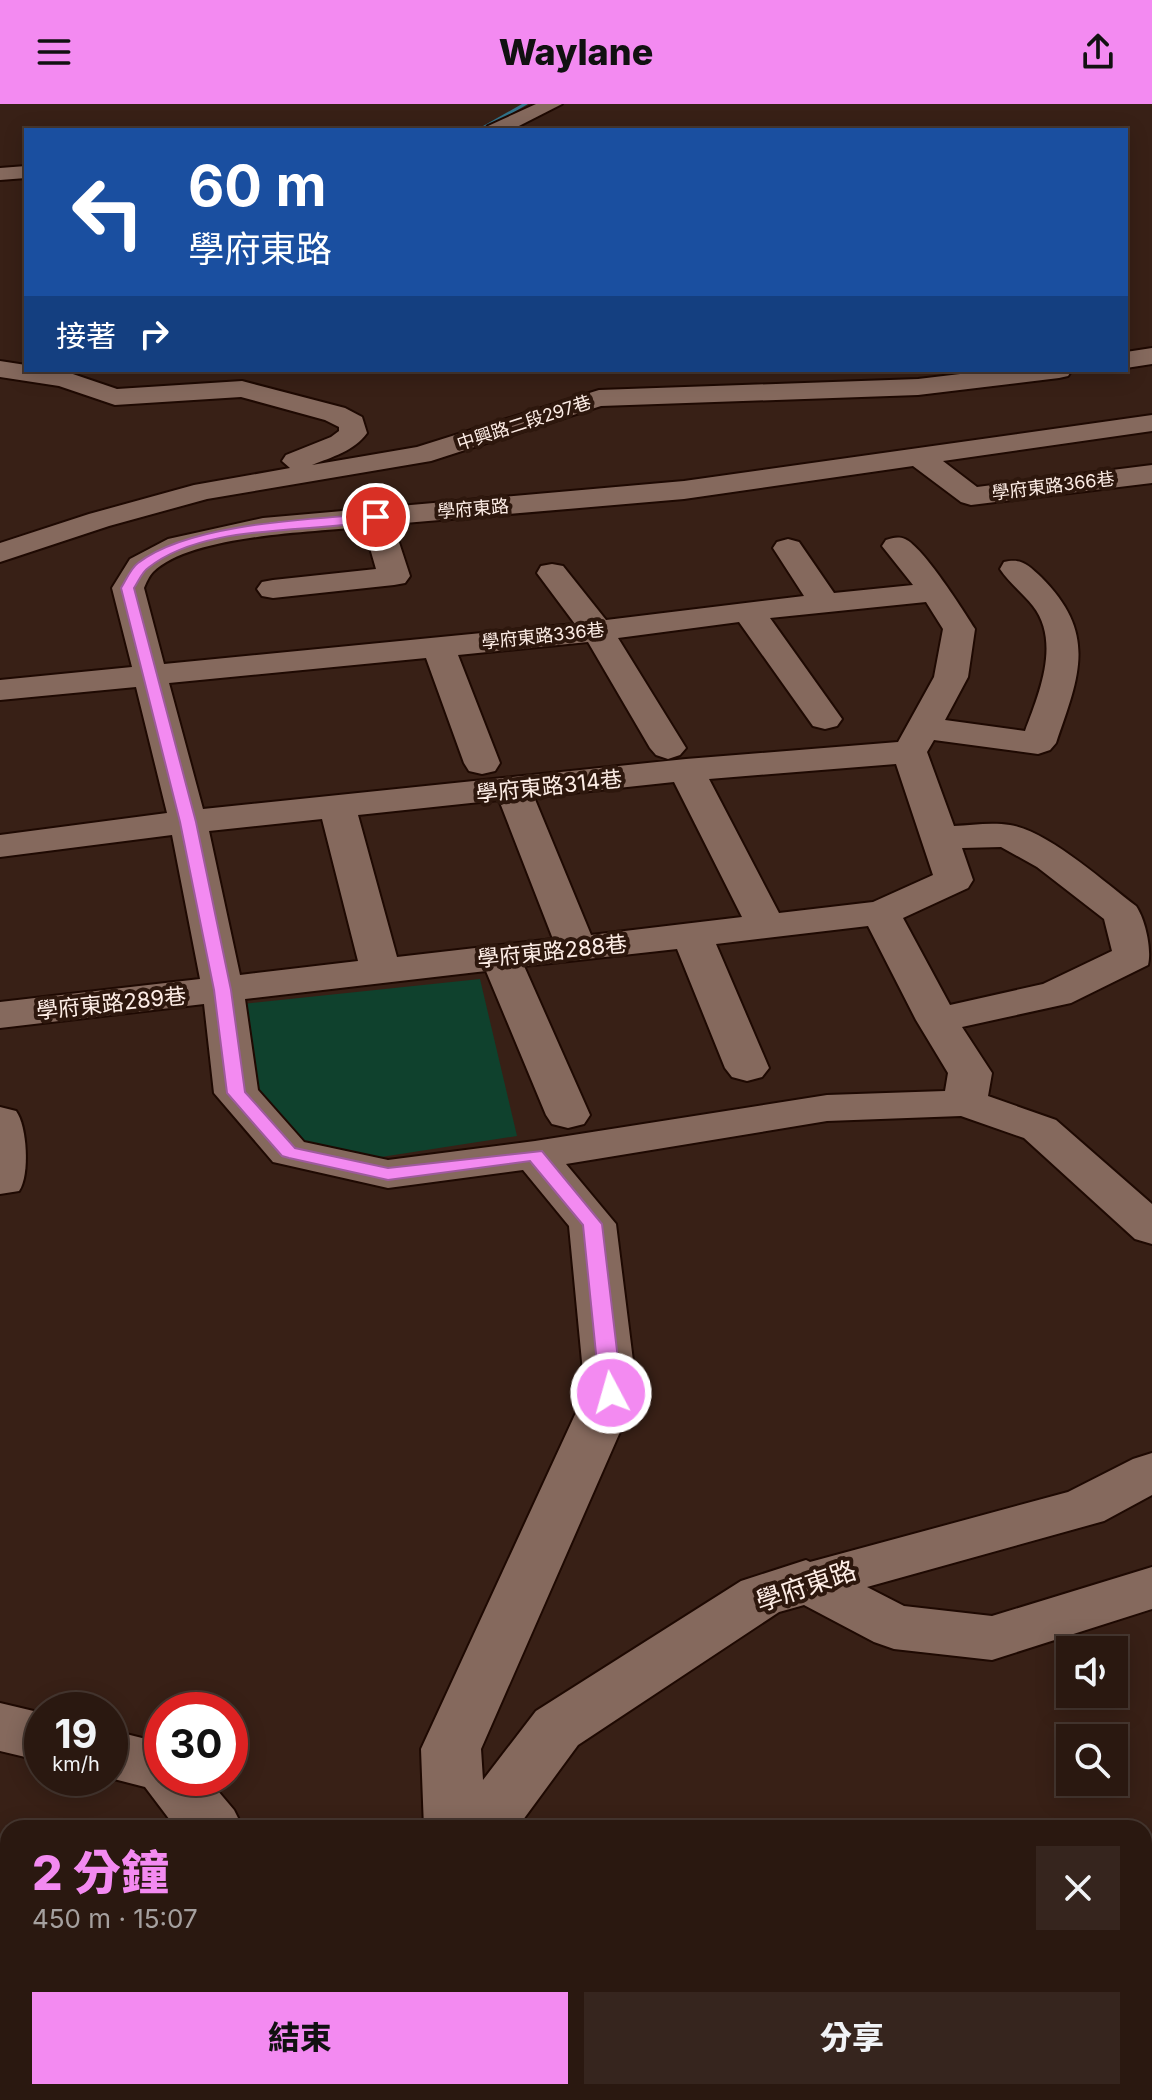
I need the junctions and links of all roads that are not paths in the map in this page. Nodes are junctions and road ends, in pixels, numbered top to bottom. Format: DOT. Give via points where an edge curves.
graph roads {
  1 [pos="552,104"];
  2 [pos="569,104"];
  3 [pos="499,128"];
  4 [pos="527,128"];
  5 [pos="24,172"];
  6 [pos="0,174"];
  7 [pos="1152,356"];
  8 [pos="1128,360"];
  9 [pos="0,369"];
  10 [pos="612,372"];
  11 [pos="1044,372"];
  12 [pos="623,396"];
  13 [pos="1152,423"];
  14 [pos="919,457"];
  15 [pos="1152,474"];
  16 [pos="246,483"];
  17 [pos="376,517"];
  18 [pos="897,546"];
  19 [pos="788,548"];
  20 [pos="0,553"];
  21 [pos="1015,569"];
  22 [pos="552,573"];
  23 [pos="273,589"];
  24 [pos="935,592"];
  25 [pos="825,603"];
  26 [pos="748,611"];
  27 [pos="598,631"];
  28 [pos="439,647"];
  29 [pos="149,674"];
  30 [pos="0,690"];
  31 [pos="825,719"];
  32 [pos="917,740"];
  33 [pos="677,759"];
  34 [pos="482,763"];
  35 [pos="513,791"];
  36 [pos="337,807"];
  37 [pos="188,822"];
  38 [pos="937,837"];
  39 [pos="0,846"];
  40 [pos="881,913"];
  41 [pos="766,925"];
  42 [pos="692,935"];
  43 [pos="577,950"];
  44 [pos="500,957"];
  45 [pos="381,971"];
  46 [pos="223,990"];
  47 [pos="0,1015"];
  48 [pos="937,1020"];
  49 [pos="747,1068"];
  50 [pos="965,1103"];
  51 [pos="568,1115"];
  52 [pos="0,1120"];
  53 [pos="535,1155"];
  54 [pos="3,1181"];
  55 [pos="1152,1229"];
  56 [pos="1152,1472"];
  57 [pos="806,1581"];
  58 [pos="1152,1588"];
  59 [pos="0,1727"];
  60 [pos="24,1733"];
  61 [pos="186,1796"];
  62 [pos="205,1820"];
  63 [pos="455,1820"];
  64 [pos="488,1820"];
  1 -- 3 [label="street"];
  2 -- 4 [label="street"];
  5 -- 6 [label="street"];
  7 -- 8 [label="street"];
  9 -- 16 [label="street" via="64,379 115,397 242,389 352,423 353,433 341,443"];
  10 -- 12 [label="street"];
  11 -- 12 [label="street, 中興路二段297巷" via="895,389"];
  12 -- 16 [label="street, 中興路二段297巷" via="599,398 421,455"];
  13 -- 14 [label="street, 學府東路"];
  14 -- 15 [label="street, 學府東路366巷" via="971,496"];
  14 -- 17 [label="street, 學府東路" via="684,490"];
  16 -- 20 [label="street, 中興路二段297巷" via="152,505"];
  17 -- 23 [label="street" via="394,576"];
  17 -- 29 [label="street, 學府東路" via="263,527 179,545 141,566 128,588"];
  18 -- 24 [label="street"];
  19 -- 25 [label="street"];
  21 -- 32 [label="street, 學府東路314巷" via="1051,607 1063,643 1056,692 1038,743"];
  22 -- 27 [label="street"];
  24 -- 25 [label="street, 學府東路336巷"];
  24 -- 32 [label="street" via="959,629 951,677"];
  25 -- 26 [label="street, 學府東路336巷"];
  26 -- 27 [label="street, 學府東路336巷"];
  26 -- 31 [label="street"];
  27 -- 28 [label="street, 學府東路336巷"];
  27 -- 33 [label="street"];
  28 -- 29 [label="street, 學府東路336巷"];
  28 -- 34 [label="street"];
  29 -- 30 [label="street, 學府東路336巷"];
  29 -- 37 [label="street, 學府東路"];
  32 -- 33 [label="street, 學府東路314巷"];
  32 -- 38 [label="street"];
  33 -- 35 [label="street, 學府東路314巷"];
  33 -- 41 [label="street"];
  35 -- 36 [label="street, 學府東路314巷"];
  35 -- 43 [label="street"];
  36 -- 37 [label="street, 學府東路314巷"];
  36 -- 45 [label="street"];
  37 -- 39 [label="street, 學府東路314巷"];
  37 -- 46 [label="street, 學府東路"];
  38 -- 40 [label="street, 學府東路288巷" via="954,880"];
  38 -- 48 [label="street" via="1008,836 1050,859 1122,914 1134,956 1056,994"];
  40 -- 41 [label="street, 學府東路288巷"];
  40 -- 48 [label="street"];
  41 -- 42 [label="street, 學府東路288巷"];
  42 -- 43 [label="street, 學府東路288巷"];
  42 -- 49 [label="street"];
  43 -- 44 [label="street, 學府東路288巷"];
  44 -- 45 [label="street, 學府東路288巷"];
  44 -- 51 [label="street"];
  45 -- 46 [label="street, 學府東路288巷"];
  46 -- 47 [label="street, 學府東路289巷"];
  46 -- 53 [label="street, 學府東路" via="236,1093 289,1152 388,1174"];
  48 -- 50 [label="street" via="970,1073"];
  50 -- 53 [label="street, 學府東路" via="827,1108"];
  50 -- 55 [label="street, 學府東路" via="1040,1129"];
  52 -- 54 [label="street"];
  53 -- 63 [label="street" via="592,1224 611,1393 451,1749"];
  56 -- 57 [label="street, 學府東路" via="1085,1507"];
  57 -- 58 [label="street" via="894,1627 992,1638"];
  57 -- 64 [label="street, 學府東路" via="761,1596 557,1728"];
  59 -- 60 [label="street"];
  61 -- 62 [label="street"];
}
